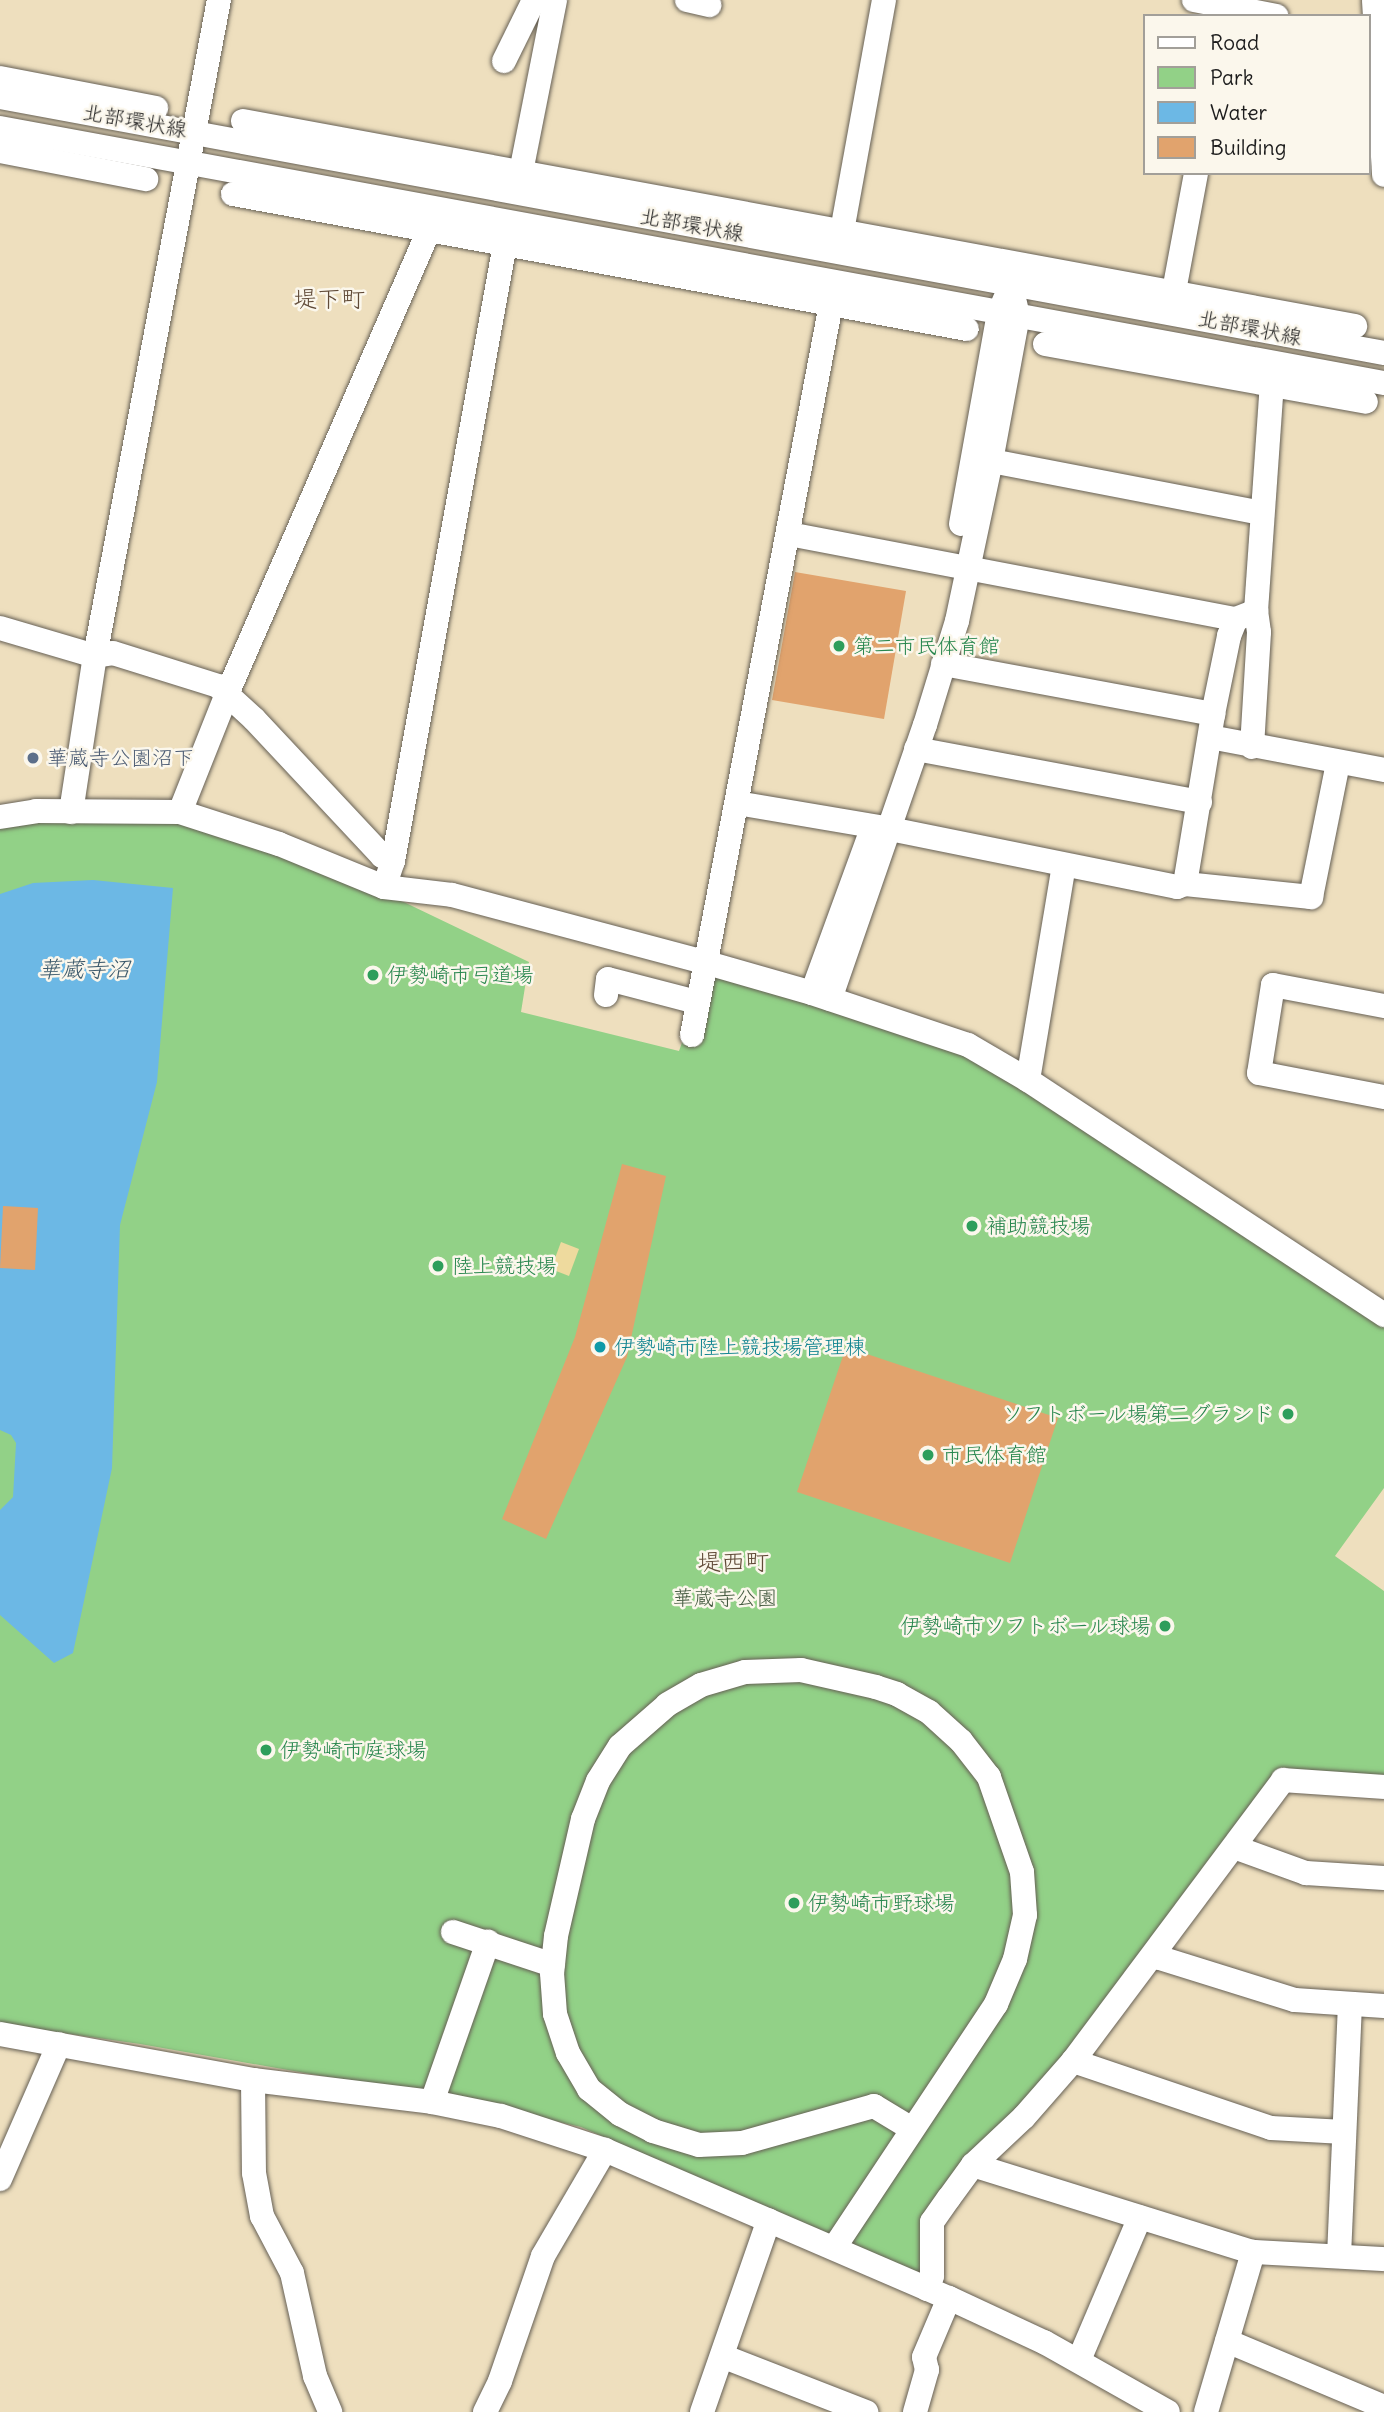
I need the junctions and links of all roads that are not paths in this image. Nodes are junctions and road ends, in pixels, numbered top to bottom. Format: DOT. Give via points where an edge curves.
graph roads {
  1 [pos="219,0"];
  2 [pos="534,0"];
  3 [pos="555,0"];
  4 [pos="884,0"];
  5 [pos="1194,0"];
  6 [pos="1374,0"];
  7 [pos="1228,7"];
  8 [pos="1265,14"];
  9 [pos="1372,35"];
  10 [pos="504,61"];
  11 [pos="0,78"];
  12 [pos="52,88"];
  13 [pos="0,97"];
  14 [pos="156,108"];
  15 [pos="73,110"];
  16 [pos="243,121"];
  17 [pos="0,128"];
  18 [pos="195,131"];
  19 [pos="302,132"];
  20 [pos="0,134"];
  21 [pos="273,146"];
  22 [pos="124,152"];
  23 [pos="8,153"];
  24 [pos="189,164"];
  25 [pos="84,167"];
  26 [pos="533,174"];
  27 [pos="1196,175"];
  28 [pos="1384,176"];
  29 [pos="146,178"];
  30 [pos="313,184"];
  31 [pos="233,194"];
  32 [pos="689,202"];
  33 [pos="578,205"];
  34 [pos="344,215"];
  35 [pos="652,218"];
  36 [pos="429,230"];
  37 [pos="846,231"];
  38 [pos="627,242"];
  39 [pos="505,244"];
  40 [pos="690,254"];
  41 [pos="876,259"];
  42 [pos="594,261"];
  43 [pos="1126,282"];
  44 [pos="716,283"];
  45 [pos="1011,286"];
  46 [pos="1174,291"];
  47 [pos="1201,296"];
  48 [pos="922,297"];
  49 [pos="1082,297"];
  50 [pos="831,304"];
  51 [pos="876,313"];
  52 [pos="1009,314"];
  53 [pos="1229,324"];
  54 [pos="1355,326"];
  55 [pos="1084,328"];
  56 [pos="967,329"];
  57 [pos="1045,344"];
  58 [pos="1384,353"];
  59 [pos="1120,358"];
  60 [pos="1342,376"];
  61 [pos="1384,383"];
  62 [pos="1282,387"];
  63 [pos="1366,402"];
  64 [pos="982,459"];
  65 [pos="1261,513"];
  66 [pos="789,534"];
  67 [pos="961,567"];
  68 [pos="1246,615"];
  69 [pos="0,628"];
  70 [pos="95,656"];
  71 [pos="943,664"];
  72 [pos="227,694"];
  73 [pos="1211,726"];
  74 [pos="1252,747"];
  75 [pos="916,748"];
  76 [pos="1338,764"];
  77 [pos="1384,770"];
  78 [pos="1200,802"];
  79 [pos="737,803"];
  80 [pos="72,812"];
  81 [pos="180,812"];
  82 [pos="0,817"];
  83 [pos="881,828"];
  84 [pos="393,861"];
  85 [pos="1064,866"];
  86 [pos="1185,884"];
  87 [pos="384,887"];
  88 [pos="704,962"];
  89 [pos="606,995"];
  90 [pos="821,996"];
  91 [pos="697,1002"];
  92 [pos="1384,1006"];
  93 [pos="692,1035"];
  94 [pos="1028,1080"];
  95 [pos="1384,1097"];
  96 [pos="1384,1315"];
  97 [pos="1384,1787"];
  98 [pos="1234,1847"];
  99 [pos="1384,1878"];
  100 [pos="453,1932"];
  101 [pos="488,1942"];
  102 [pos="1155,1954"];
  103 [pos="553,1965"];
  104 [pos="1350,2005"];
  105 [pos="1384,2006"];
  106 [pos="0,2034"];
  107 [pos="59,2044"];
  108 [pos="1073,2061"];
  109 [pos="253,2080"];
  110 [pos="432,2102"];
  111 [pos="912,2130"];
  112 [pos="1344,2132"];
  113 [pos="605,2150"];
  114 [pos="973,2165"];
  115 [pos="0,2179"];
  116 [pos="1140,2217"];
  117 [pos="769,2220"];
  118 [pos="834,2248"];
  119 [pos="1253,2252"];
  120 [pos="1339,2256"];
  121 [pos="1384,2259"];
  122 [pos="938,2293"];
  123 [pos="1227,2341"];
  124 [pos="722,2356"];
  125 [pos="1079,2360"];
  126 [pos="1384,2407"];
  127 [pos="330,2412"];
  128 [pos="485,2412"];
  129 [pos="702,2412"];
  130 [pos="866,2412"];
  131 [pos="915,2412"];
  132 [pos="1168,2412"];
  133 [pos="1206,2412"];
  1 -- 18 [label="street"];
  2 -- 10 [label="street"];
  3 -- 26 [label="street"];
  4 -- 37 [label="street"];
  5 -- 7 [label="street"];
  6 -- 9 [label="street"];
  7 -- 8 [label="street"];
  9 -- 28 [label="street"];
  11 -- 12 [label="street"];
  12 -- 14 [label="street"];
  12 -- 15 [label="street"];
  13 -- 15 [label="street, 北部環状線"];
  15 -- 18 [label="street, 北部環状線"];
  16 -- 19 [label="street"];
  17 -- 22 [label="street, 北部環状線"];
  18 -- 21 [label="street, 北部環状線"];
  18 -- 24 [label="street"];
  19 -- 21 [label="street"];
  19 -- 26 [label="street"];
  20 -- 23 [label="street"];
  21 -- 33 [label="street, 北部環状線"];
  22 -- 24 [label="street, 北部環状線"];
  22 -- 25 [label="street"];
  23 -- 25 [label="street"];
  24 -- 30 [label="street, 北部環状線"];
  24 -- 70 [label="street"];
  25 -- 29 [label="street"];
  26 -- 32 [label="street"];
  26 -- 33 [label="street"];
  27 -- 46 [label="street"];
  30 -- 34 [label="street"];
  30 -- 38 [label="street, 北部環状線"];
  31 -- 34 [label="street"];
  32 -- 35 [label="street"];
  32 -- 37 [label="street"];
  33 -- 35 [label="street, 北部環状線"];
  34 -- 36 [label="street"];
  35 -- 41 [label="street, 北部環状線"];
  36 -- 39 [label="street"];
  36 -- 72 [label="street"];
  37 -- 41 [label="street"];
  37 -- 43 [label="street"];
  38 -- 40 [label="street, 北部環状線"];
  38 -- 42 [label="street"];
  39 -- 42 [label="street"];
  39 -- 84 [label="street"];
  40 -- 44 [label="street"];
  40 -- 48 [label="street, 北部環状線"];
  41 -- 45 [label="street, 北部環状線"];
  42 -- 44 [label="street"];
  43 -- 46 [label="street"];
  43 -- 49 [label="street"];
  44 -- 50 [label="street"];
  45 -- 49 [label="street, 北部環状線"];
  45 -- 52 [label="street"];
  46 -- 47 [label="street"];
  47 -- 53 [label="street"];
  47 -- 54 [label="street"];
  48 -- 51 [label="street"];
  48 -- 52 [label="street, 北部環状線"];
  49 -- 53 [label="street, 北部環状線"];
  50 -- 51 [label="street"];
  50 -- 66 [label="street"];
  51 -- 56 [label="street"];
  52 -- 55 [label="street, 北部環状線"];
  52 -- 64 [label="street"];
  53 -- 58 [label="street, 北部環状線"];
  55 -- 59 [label="street"];
  55 -- 60 [label="street, 北部環状線"];
  57 -- 59 [label="street"];
  59 -- 62 [label="street"];
  60 -- 61 [label="street, 北部環状線"];
  60 -- 62 [label="street"];
  62 -- 63 [label="street"];
  62 -- 65 [label="street"];
  64 -- 65 [label="street"];
  64 -- 67 [label="street"];
  65 -- 68 [label="street"];
  66 -- 67 [label="street"];
  66 -- 79 [label="street"];
  67 -- 68 [label="street"];
  67 -- 71 [label="street"];
  67 -- 83 [label="street"];
  68 -- 73 [label="street" via="1229,636"];
  68 -- 74 [label="street" via="1259,632"];
  69 -- 70 [label="street"];
  70 -- 72 [label="street" via="113,653 185,674"];
  70 -- 80 [label="street"];
  71 -- 73 [label="street"];
  71 -- 75 [label="street"];
  72 -- 81 [label="street"];
  72 -- 84 [label="street" via="382,856"];
  73 -- 74 [label="street"];
  73 -- 78 [label="street"];
  74 -- 76 [label="street"];
  75 -- 78 [label="street"];
  75 -- 83 [label="street"];
  76 -- 77 [label="street"];
  76 -- 86 [label="street" via="1311,897"];
  78 -- 86 [label="street"];
  79 -- 83 [label="street"];
  79 -- 88 [label="street"];
  80 -- 81 [label="street"];
  80 -- 82 [label="street"];
  81 -- 87 [label="street" via="279,844"];
  83 -- 85 [label="street"];
  83 -- 90 [label="street"];
  84 -- 87 [label="street"];
  85 -- 86 [label="street" via="1177,887"];
  85 -- 94 [label="street"];
  87 -- 88 [label="street" via="453,895"];
  88 -- 90 [label="street"];
  88 -- 91 [label="street"];
  89 -- 91 [label="street" via="608,979"];
  90 -- 94 [label="street" via="968,1045"];
  91 -- 93 [label="street"];
  92 -- 95 [label="street" via="1273,985 1259,1073"];
  94 -- 96 [label="street"];
  97 -- 98 [label="street" via="1283,1780"];
  98 -- 99 [label="street" via="1306,1873"];
  98 -- 102 [label="street"];
  100 -- 101 [label="street"];
  101 -- 103 [label="street"];
  101 -- 110 [label="street"];
  102 -- 104 [label="street" via="1295,2000"];
  102 -- 108 [label="street"];
  103 -- 111 [label="street" via="555,2014 568,2053 589,2089 620,2114 653,2131 699,2145 742,2143 874,2106"];
  103 -- 111 [label="street" via="583,1819 598,1781 620,1746 667,1705 701,1685 745,1672 801,1670 896,1685 961,1741 989,1777 1022,1872 1025,1915 1015,1959 996,2004"];
  104 -- 105 [label="street"];
  104 -- 112 [label="street"];
  106 -- 107 [label="street"];
  107 -- 109 [label="street"];
  107 -- 115 [label="street"];
  108 -- 112 [label="street" via="1272,2128"];
  108 -- 114 [label="street"];
  109 -- 110 [label="street"];
  109 -- 127 [label="street" via="254,2174 262,2216 292,2273 315,2376"];
  110 -- 113 [label="street" via="501,2116"];
  111 -- 118 [label="street"];
  112 -- 120 [label="street"];
  113 -- 117 [label="street"];
  113 -- 128 [label="street" via="543,2256"];
  114 -- 116 [label="street"];
  114 -- 122 [label="street" via="932,2222 932,2276"];
  116 -- 119 [label="street"];
  116 -- 125 [label="street"];
  117 -- 118 [label="street"];
  117 -- 124 [label="street"];
  118 -- 122 [label="street"];
  119 -- 120 [label="street"];
  119 -- 123 [label="street"];
  120 -- 121 [label="street"];
  122 -- 125 [label="street"];
  122 -- 131 [label="street" via="924,2357 927,2370"];
  123 -- 126 [label="street"];
  123 -- 133 [label="street"];
  124 -- 129 [label="street"];
  124 -- 130 [label="street"];
  125 -- 132 [label="street"];
}
